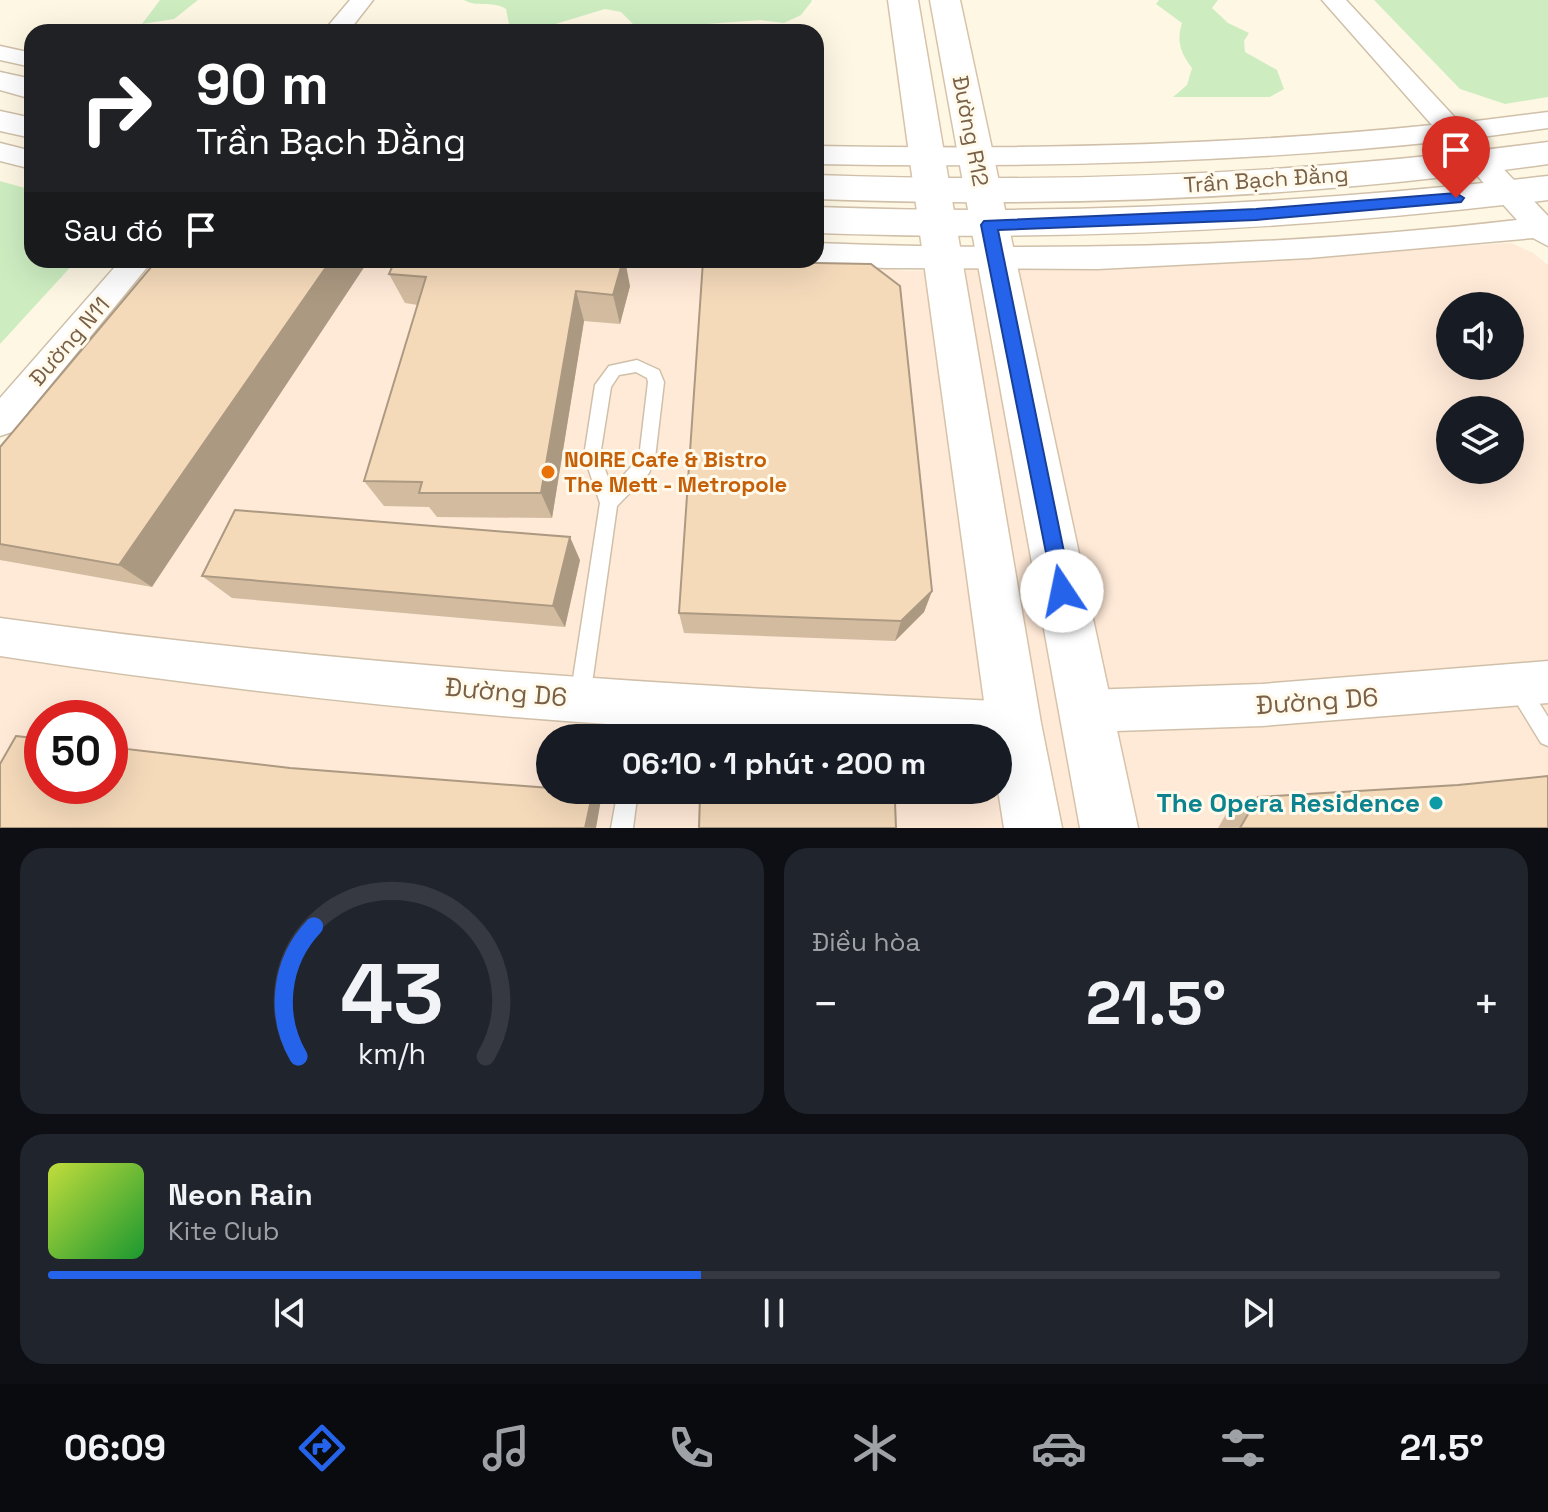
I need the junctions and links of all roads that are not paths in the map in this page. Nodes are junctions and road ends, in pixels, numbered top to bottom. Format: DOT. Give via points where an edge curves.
graph roads {
  1 [pos="362,0"];
  2 [pos="903,0"];
  3 [pos="945,0"];
  4 [pos="1333,0"];
  5 [pos="342,24"];
  6 [pos="0,53"];
  7 [pos="24,58"];
  8 [pos="0,81"];
  9 [pos="24,87"];
  10 [pos="1548,120"];
  11 [pos="0,121"];
  12 [pos="24,126"];
  13 [pos="1453,132"];
  14 [pos="0,152"];
  15 [pos="1548,153"];
  16 [pos="24,158"];
  17 [pos="1480,161"];
  18 [pos="824,162"];
  19 [pos="1548,188"];
  20 [pos="824,190"];
  21 [pos="1508,193"];
  22 [pos="869,204"];
  23 [pos="986,208"];
  24 [pos="935,209"];
  25 [pos="824,218"];
  26 [pos="1545,229"];
  27 [pos="824,246"];
  28 [pos="131,268"];
  29 [pos="0,421"];
  30 [pos="609,503"];
  31 [pos="0,637"];
  32 [pos="1532,684"];
  33 [pos="580,698"];
  34 [pos="1086,711"];
  35 [pos="638,721"];
  36 [pos="1014,723"];
  37 [pos="1548,736"];
  38 [pos="626,804"];
  39 [pos="622,828"];
  40 [pos="1033,828"];
  41 [pos="1109,828"];
  1 -- 5 [label="street"];
  2 -- 24 [label="main road, Đường R12"];
  3 -- 23 [label="main road, Đường R12"];
  4 -- 13 [label="street"];
  6 -- 7 [label="street"];
  8 -- 9 [label="street"];
  10 -- 13 [label="street"];
  11 -- 12 [label="street"];
  13 -- 17 [label="street"];
  13 -- 23 [label="street" via="1187,154"];
  14 -- 16 [label="street"];
  15 -- 17 [label="street, Trần Bạch Đằng"];
  17 -- 21 [label="street"];
  17 -- 23 [label="street, Trần Bạch Đằng"];
  18 -- 22 [label="street"];
  19 -- 21 [label="street, Trần Bạch Đằng"];
  20 -- 22 [label="street"];
  21 -- 23 [label="street, Trần Bạch Đằng" via="1256,215"];
  21 -- 26 [label="street"];
  22 -- 24 [label="street"];
  22 -- 24 [label="street"];
  22 -- 25 [label="street"];
  22 -- 27 [label="street"];
  23 -- 24 [label="street"];
  23 -- 24 [label="street"];
  23 -- 26 [label="street" via="1132,258"];
  23 -- 34 [label="main road, Đường R12"];
  24 -- 36 [label="main road, Đường R12"];
  28 -- 29 [label="street, Đường N11"];
  30 -- 30 [label="lane" via="647,458 656,382 654,374 637,366 614,370 603,385 592,456"];
  30 -- 33 [label="lane"];
  31 -- 33 [label="street, Đường D6" via="291,675"];
  32 -- 34 [label="street, Đường D6" via="1262,705"];
  32 -- 37 [label="lane"];
  33 -- 35 [label="street, Đường D6"];
  34 -- 41 [label="main road, Đường R12"];
  35 -- 36 [label="street, Đường D6"];
  36 -- 40 [label="main road, Đường R12"];
  38 -- 39 [label="lane"];
}
